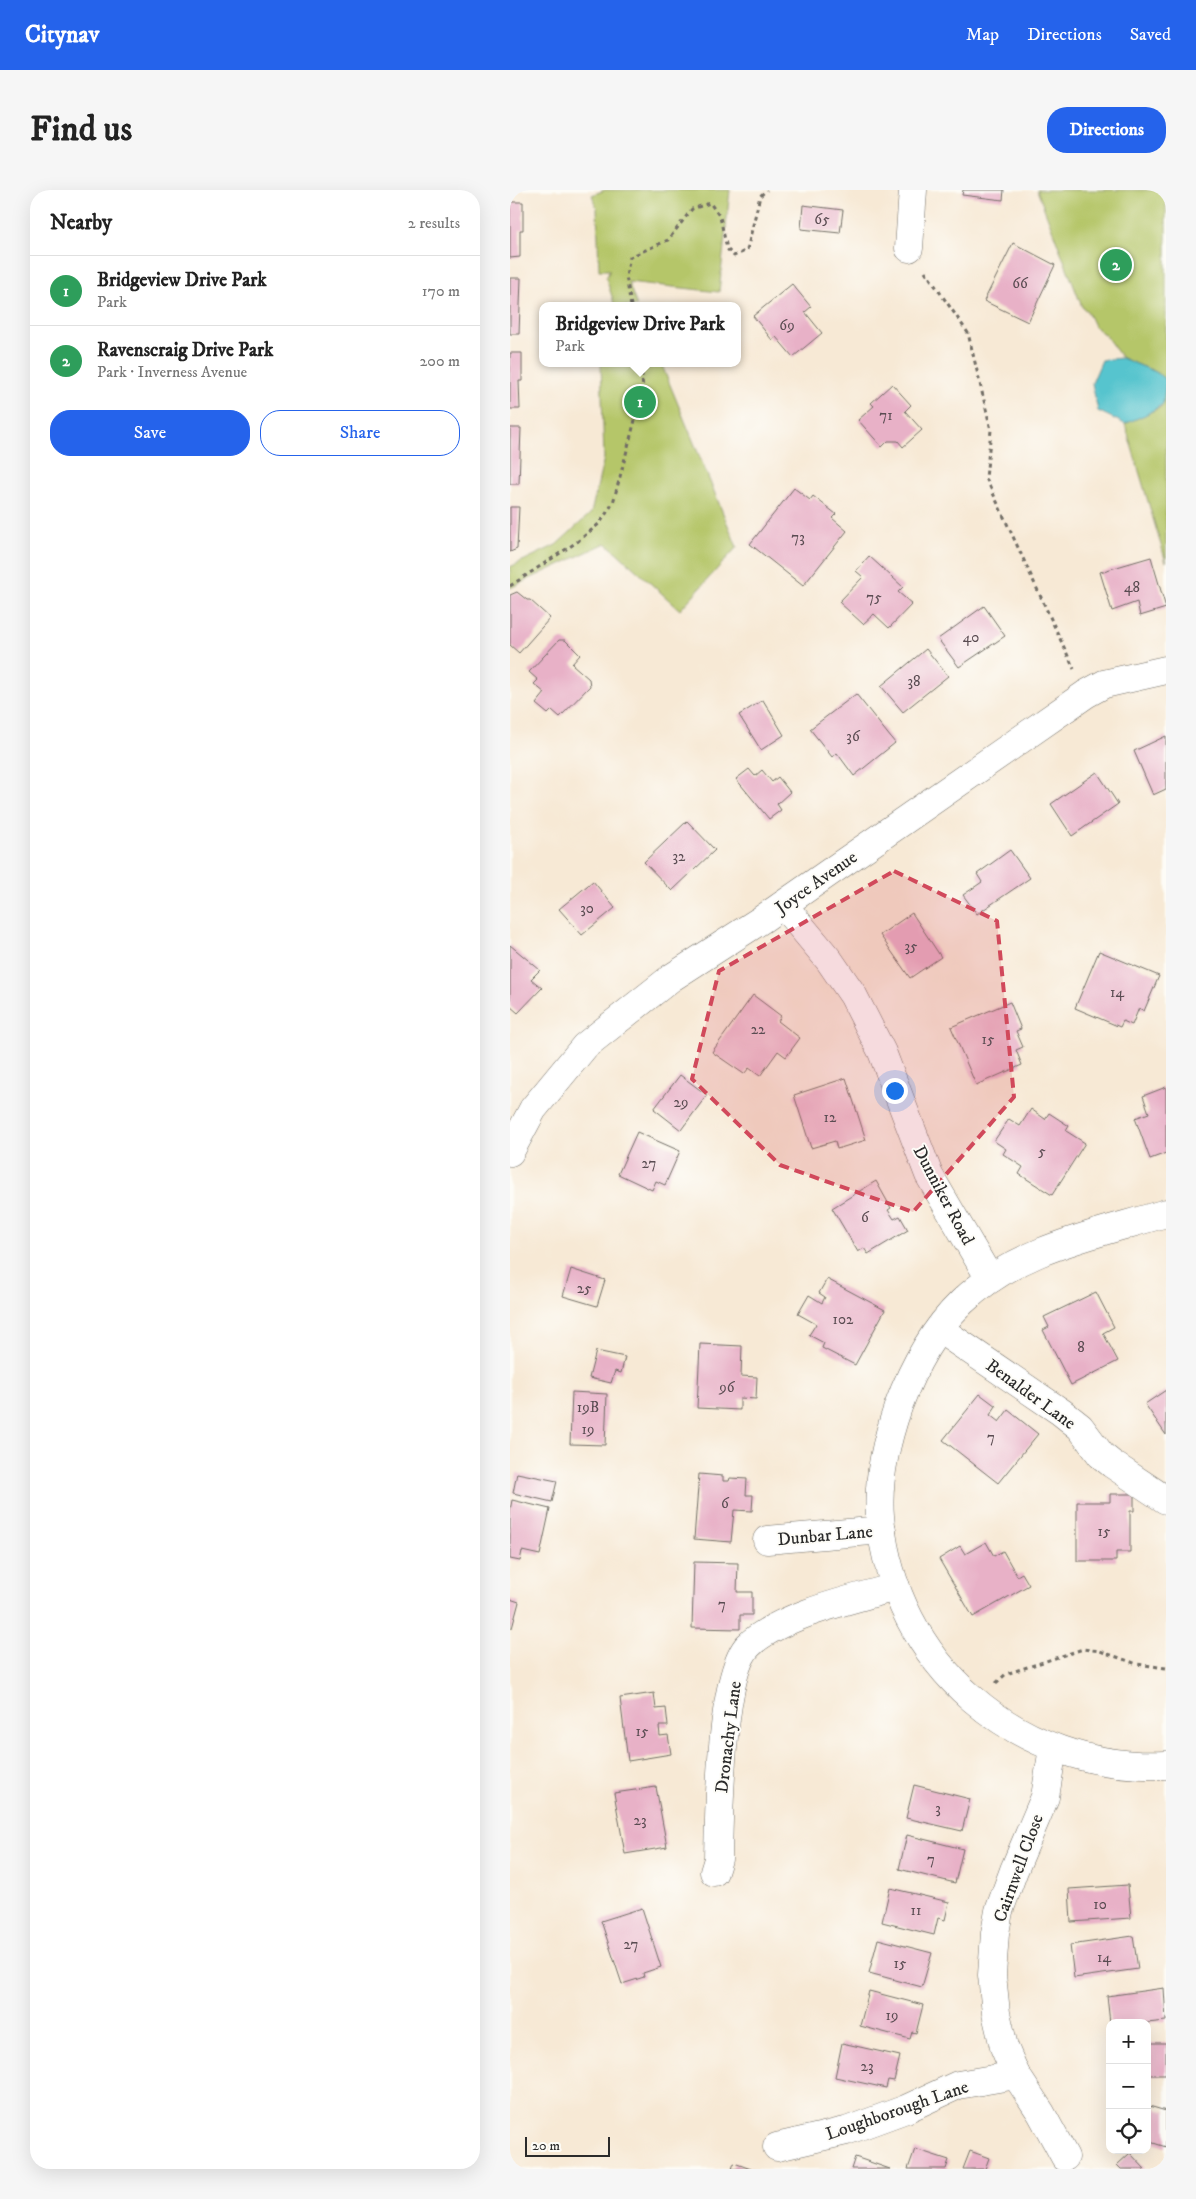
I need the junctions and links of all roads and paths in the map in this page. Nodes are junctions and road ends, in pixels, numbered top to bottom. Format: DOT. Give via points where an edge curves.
graph roads {
  1 [pos="767,190"];
  2 [pos="913,190"];
  3 [pos="909,248"];
  4 [pos="630,302"];
  5 [pos="641,367"];
  6 [pos="510,586"];
  7 [pos="1166,670"];
  8 [pos="1086,694"];
  9 [pos="783,905"];
  10 [pos="510,1152"];
  11 [pos="1166,1213"];
  12 [pos="990,1279"];
  13 [pos="939,1329"];
  14 [pos="1166,1500"];
  15 [pos="882,1530"];
  16 [pos="767,1540"];
  17 [pos="896,1586"];
  18 [pos="1166,1668"];
  19 [pos="974,1701"];
  20 [pos="1053,1748"];
  21 [pos="1166,1765"];
  22 [pos="714,1872"];
  23 [pos="1016,2075"];
  24 [pos="777,2147"];
  25 [pos="1065,2157"];
  1 -- 4 [label="path" via="760,196 746,250 734,256 727,249 720,217 710,203 692,209 668,240 630,257 626,276"];
  2 -- 3 [label="street"];
  3 -- 8 [label="path" via="968,333 991,430 986,478"];
  5 -- 6 [label="path" via="642,390 613,503 600,523 577,542"];
  7 -- 8 [label="street, Joyce Avenue" via="1104,684"];
  8 -- 9 [label="street, Joyce Avenue"];
  9 -- 10 [label="street, Joyce Avenue" via="671,978 586,1046 534,1109"];
  9 -- 12 [label="street, Dunniker Road" via="853,994 882,1052 929,1175"];
  11 -- 12 [label="street" via="1050,1248"];
  12 -- 13 [label="street" via="961,1303"];
  13 -- 14 [label="street, Benalder Lane" via="1061,1412 1080,1427 1112,1464"];
  13 -- 15 [label="street" via="913,1371 891,1427 881,1484"];
  15 -- 16 [label="street, Dunbar Lane"];
  15 -- 17 [label="street"];
  17 -- 19 [label="street" via="922,1641 942,1669"];
  17 -- 22 [label="street, Dronachy Lane" via="794,1619 748,1647 738,1666 727,1713 721,1764 718,1859"];
  18 -- 19 [label="path" via="1137,1664 1100,1651 1083,1649 1006,1674"];
  19 -- 20 [label="street" via="1023,1734"];
  20 -- 21 [label="street" via="1122,1765"];
  20 -- 23 [label="street, Cairnwell Close" via="1045,1797 1006,1890 995,1933 992,1975 996,2014 1004,2047"];
  23 -- 24 [label="street, Loughborough Lane" via="958,2085 846,2131"];
  23 -- 25 [label="street, Cairnwell Close"];
}
